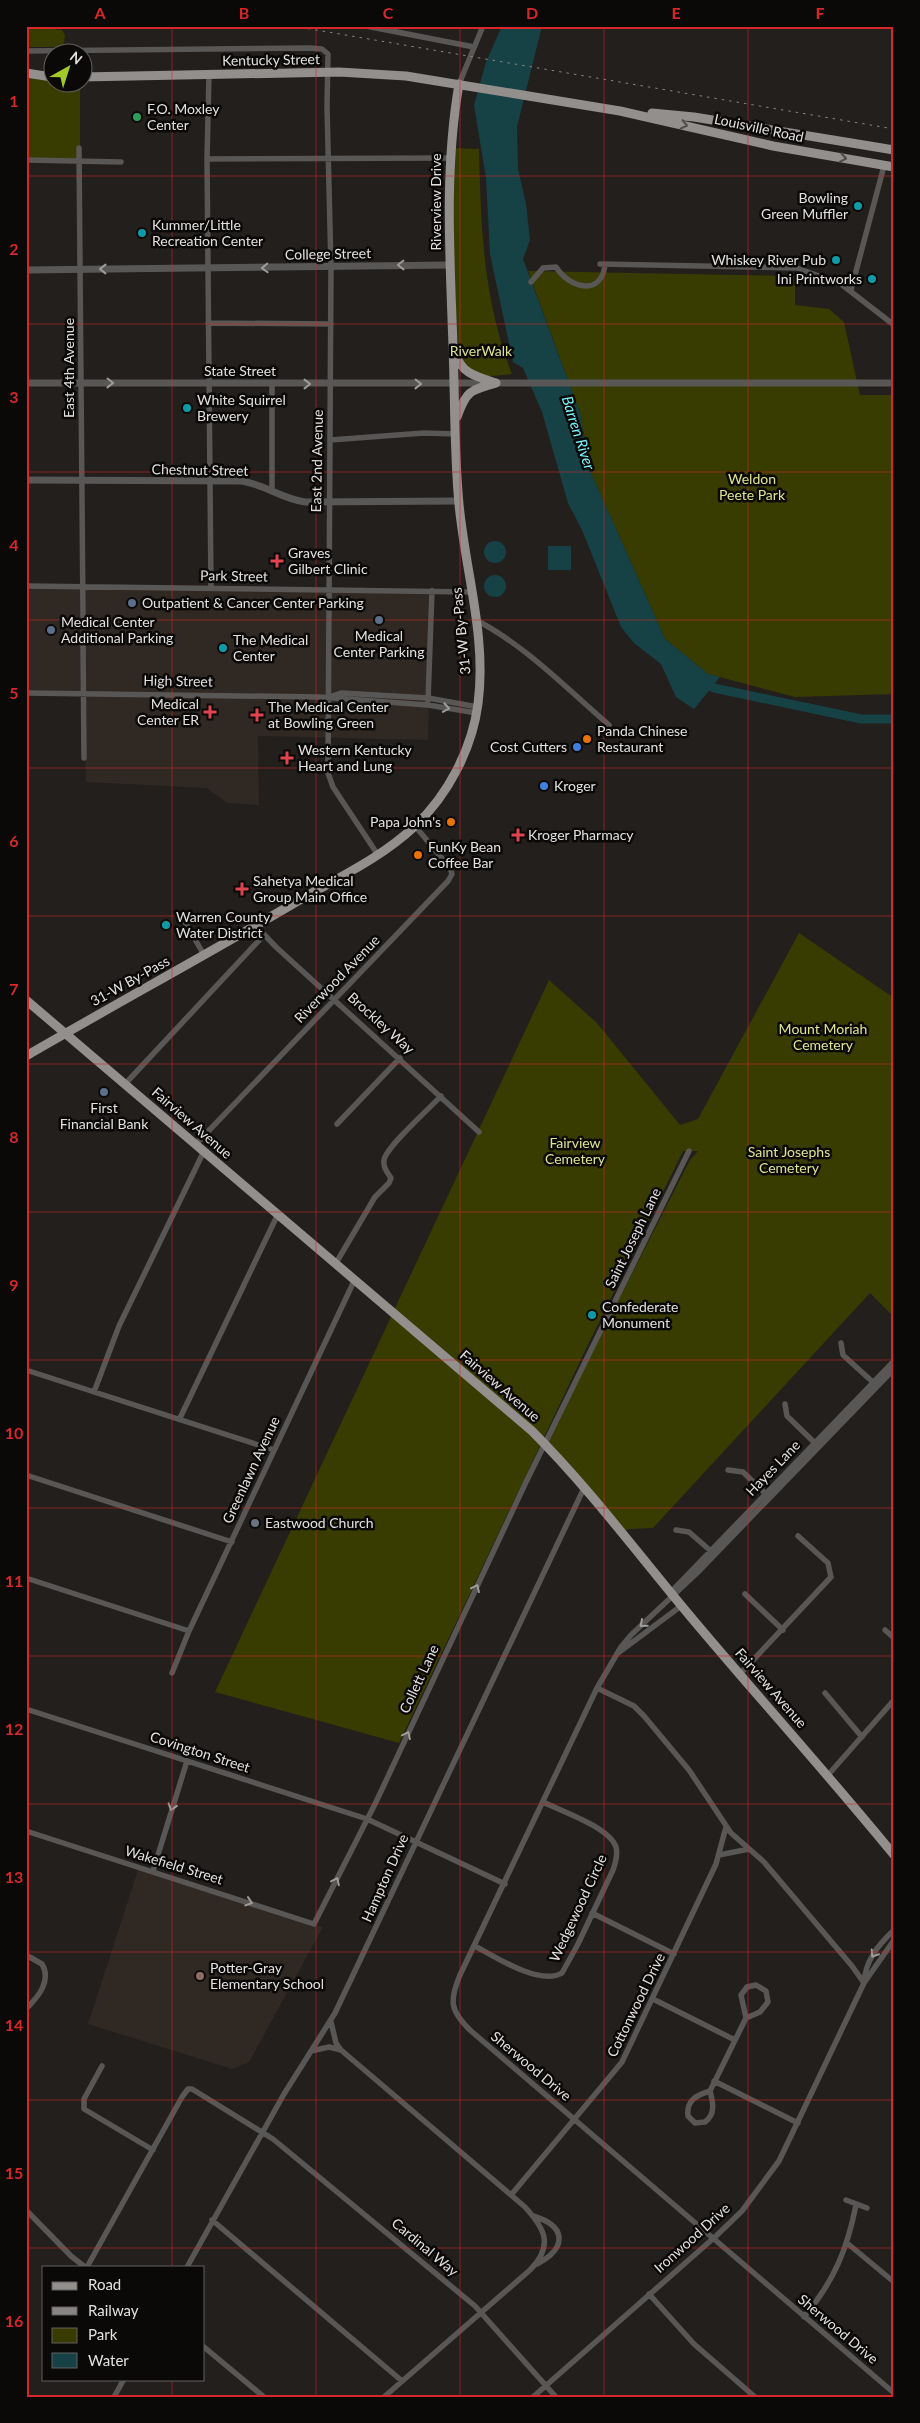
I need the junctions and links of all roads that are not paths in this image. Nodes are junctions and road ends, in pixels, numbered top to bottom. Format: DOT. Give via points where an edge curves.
graph roads {
  1 [pos="366,26"];
  2 [pos="483,26"];
  3 [pos="474,47"];
  4 [pos="26,50"];
  5 [pos="42,51"];
  6 [pos="92,52"];
  7 [pos="26,73"];
  8 [pos="328,73"];
  9 [pos="42,75"];
  10 [pos="209,75"];
  11 [pos="92,77"];
  12 [pos="459,84"];
  13 [pos="620,111"];
  14 [pos="80,148"];
  15 [pos="891,149"];
  16 [pos="449,158"];
  17 [pos="207,159"];
  18 [pos="328,159"];
  19 [pos="26,160"];
  20 [pos="80,160"];
  21 [pos="120,162"];
  22 [pos="884,166"];
  23 [pos="894,167"];
  24 [pos="450,265"];
  25 [pos="331,267"];
  26 [pos="208,269"];
  27 [pos="26,270"];
  28 [pos="82,270"];
  29 [pos="531,282"];
  30 [pos="851,290"];
  31 [pos="208,323"];
  32 [pos="331,324"];
  33 [pos="894,325"];
  34 [pos="453,341"];
  35 [pos="82,382"];
  36 [pos="26,383"];
  37 [pos="499,383"];
  38 [pos="894,383"];
  39 [pos="208,384"];
  40 [pos="272,384"];
  41 [pos="331,384"];
  42 [pos="454,384"];
  43 [pos="455,422"];
  44 [pos="456,434"];
  45 [pos="330,440"];
  46 [pos="26,480"];
  47 [pos="82,481"];
  48 [pos="209,481"];
  49 [pos="272,491"];
  50 [pos="329,502"];
  51 [pos="459,502"];
  52 [pos="26,586"];
  53 [pos="83,587"];
  54 [pos="211,588"];
  55 [pos="329,590"];
  56 [pos="432,591"];
  57 [pos="472,592"];
  58 [pos="83,616"];
  59 [pos="476,620"];
  60 [pos="83,644"];
  61 [pos="26,693"];
  62 [pos="84,693"];
  63 [pos="328,698"];
  64 [pos="428,701"];
  65 [pos="477,710"];
  66 [pos="608,725"];
  67 [pos="84,758"];
  68 [pos="415,826"];
  69 [pos="378,855"];
  70 [pos="181,915"];
  71 [pos="256,926"];
  72 [pos="264,935"];
  73 [pos="204,955"];
  74 [pos="336,999"];
  75 [pos="26,1000"];
  76 [pos="66,1033"];
  77 [pos="26,1056"];
  78 [pos="400,1058"];
  79 [pos="125,1084"];
  80 [pos="441,1096"];
  81 [pos="337,1124"];
  82 [pos="479,1132"];
  83 [pos="196,1144"];
  84 [pos="204,1151"];
  85 [pos="689,1151"];
  86 [pos="278,1214"];
  87 [pos="336,1263"];
  88 [pos="354,1279"];
  89 [pos="841,1343"];
  90 [pos="894,1361"];
  91 [pos="894,1369"];
  92 [pos="26,1370"];
  93 [pos="875,1384"];
  94 [pos="94,1392"];
  95 [pos="785,1404"];
  96 [pos="180,1418"];
  97 [pos="545,1444"];
  98 [pos="818,1445"];
  99 [pos="274,1450"];
  100 [pos="728,1470"];
  101 [pos="26,1475"];
  102 [pos="584,1488"];
  103 [pos="768,1496"];
  104 [pos="676,1530"];
  105 [pos="798,1536"];
  106 [pos="232,1542"];
  107 [pos="713,1553"];
  108 [pos="26,1578"];
  109 [pos="672,1594"];
  110 [pos="745,1594"];
  111 [pos="681,1606"];
  112 [pos="783,1630"];
  113 [pos="885,1630"];
  114 [pos="189,1631"];
  115 [pos="894,1638"];
  116 [pos="616,1654"];
  117 [pos="172,1673"];
  118 [pos="740,1674"];
  119 [pos="597,1688"];
  120 [pos="825,1693"];
  121 [pos="894,1700"];
  122 [pos="26,1709"];
  123 [pos="862,1737"];
  124 [pos="187,1760"];
  125 [pos="828,1775"];
  126 [pos="543,1802"];
  127 [pos="367,1819"];
  128 [pos="726,1827"];
  129 [pos="26,1831"];
  130 [pos="415,1841"];
  131 [pos="749,1849"];
  132 [pos="719,1855"];
  133 [pos="894,1855"];
  134 [pos="153,1871"];
  135 [pos="505,1884"];
  136 [pos="592,1913"];
  137 [pos="314,1924"];
  138 [pos="893,1932"];
  139 [pos="894,1940"];
  140 [pos="475,1946"];
  141 [pos="674,1954"];
  142 [pos="26,1955"];
  143 [pos="864,1983"];
  144 [pos="653,1999"];
  145 [pos="26,2009"];
  146 [pos="746,2018"];
  147 [pos="330,2022"];
  148 [pos="735,2040"];
  149 [pos="341,2050"];
  150 [pos="311,2051"];
  151 [pos="102,2066"];
  152 [pos="714,2081"];
  153 [pos="710,2091"];
  154 [pos="575,2120"];
  155 [pos="798,2123"];
  156 [pos="263,2132"];
  157 [pos="153,2150"];
  158 [pos="511,2195"];
  159 [pos="846,2200"];
  160 [pos="856,2205"];
  161 [pos="867,2208"];
  162 [pos="26,2210"];
  163 [pos="533,2216"];
  164 [pos="212,2220"];
  165 [pos="712,2240"];
  166 [pos="847,2244"];
  167 [pos="534,2265"];
  168 [pos="85,2266"];
  169 [pos="87,2266"];
  170 [pos="188,2266"];
  171 [pos="894,2282"];
  172 [pos="649,2294"];
  173 [pos="481,2312"];
  174 [pos="804,2317"];
  175 [pos="205,2348"];
  176 [pos="123,2380"];
  177 [pos="402,2381"];
  178 [pos="545,2386"];
  179 [pos="894,2393"];
  180 [pos="114,2397"];
  181 [pos="264,2397"];
  182 [pos="384,2397"];
  183 [pos="533,2397"];
  184 [pos="556,2397"];
  185 [pos="756,2397"];
  1 -- 3 [label="street"];
  2 -- 3 [label="street, Riverview Drive"];
  3 -- 12 [label="street, Riverview Drive"];
  4 -- 5 [label="street"];
  6 -- 8 [label="street, East 2nd Avenue" via="321,48 327,53"];
  7 -- 9 [label="main road"];
  8 -- 10 [label="main road, Kentucky Street"];
  8 -- 12 [label="main road, Kentucky Street" via="394,75"];
  8 -- 18 [label="street, East 2nd Avenue"];
  10 -- 11 [label="main road, Kentucky Street"];
  10 -- 17 [label="street"];
  12 -- 13 [label="main road, Louisville Road"];
  12 -- 16 [label="main road, Riverview Drive"];
  13 -- 15 [label="main road, Louisville Road" via="694,117"];
  13 -- 22 [label="main road, Louisville Road, one-way" via="773,146"];
  14 -- 20 [label="street, East 4th Avenue"];
  15 -- 22 [label="main road"];
  16 -- 18 [label="street"];
  16 -- 24 [label="main road, Riverview Drive"];
  17 -- 18 [label="street"];
  17 -- 26 [label="street"];
  18 -- 25 [label="street, East 2nd Avenue"];
  19 -- 20 [label="street"];
  20 -- 21 [label="street"];
  20 -- 28 [label="street, East 4th Avenue"];
  22 -- 23 [label="main road, Louisville Road"];
  22 -- 30 [label="street"];
  24 -- 25 [label="street, College Street, one-way"];
  24 -- 34 [label="main road, Riverview Drive"];
  25 -- 26 [label="street, College Street, one-way"];
  25 -- 32 [label="street, East 2nd Avenue"];
  26 -- 28 [label="street, College Street, one-way"];
  26 -- 31 [label="street"];
  27 -- 28 [label="street, College Street"];
  28 -- 35 [label="street, East 4th Avenue"];
  29 -- 30 [label="street" via="544,268 556,267 561,276 580,287 598,280 603,265 797,268 827,277"];
  30 -- 33 [label="street"];
  31 -- 32 [label="street"];
  31 -- 39 [label="street"];
  32 -- 41 [label="street, East 2nd Avenue"];
  34 -- 37 [label="main road" via="460,365 466,371"];
  34 -- 42 [label="main road, Riverview Drive"];
  35 -- 36 [label="street, State Street"];
  35 -- 39 [label="street, State Street, one-way"];
  35 -- 47 [label="street, East 4th Avenue"];
  37 -- 38 [label="street, State Street"];
  37 -- 42 [label="street, State Street"];
  37 -- 43 [label="main road" via="470,391"];
  39 -- 40 [label="street, State Street"];
  39 -- 48 [label="street"];
  40 -- 41 [label="street, State Street, one-way"];
  40 -- 49 [label="street"];
  41 -- 42 [label="street, State Street, one-way"];
  41 -- 45 [label="street, East 2nd Avenue"];
  42 -- 43 [label="main road, 31-W By-Pass"];
  43 -- 44 [label="main road, 31-W By-Pass"];
  44 -- 45 [label="street" via="424,433"];
  44 -- 51 [label="main road, 31-W By-Pass"];
  45 -- 50 [label="street, East 2nd Avenue"];
  46 -- 47 [label="street, Chestnut Street"];
  47 -- 48 [label="street, Chestnut Street"];
  47 -- 53 [label="street, East 4th Avenue"];
  48 -- 49 [label="street, Chestnut Street" via="250,482"];
  48 -- 54 [label="street"];
  49 -- 50 [label="street, Chestnut Street" via="292,500"];
  50 -- 51 [label="street, Chestnut Street"];
  50 -- 55 [label="street, East 2nd Avenue"];
  51 -- 57 [label="main road, 31-W By-Pass"];
  52 -- 53 [label="street, Park Street"];
  53 -- 54 [label="street, Park Street"];
  53 -- 58 [label="street, East 4th Avenue"];
  54 -- 55 [label="street, Park Street"];
  55 -- 56 [label="street, Park Street"];
  55 -- 63 [label="street, East 2nd Avenue"];
  56 -- 57 [label="street, Park Street"];
  56 -- 64 [label="street"];
  57 -- 59 [label="main road, 31-W By-Pass"];
  59 -- 65 [label="main road, 31-W By-Pass" via="481,669"];
  59 -- 66 [label="street" via="520,648"];
  60 -- 62 [label="street"];
  61 -- 62 [label="street, High Street"];
  62 -- 63 [label="street, High Street"];
  62 -- 67 [label="street"];
  63 -- 64 [label="street, High Street" via="341,693"];
  63 -- 69 [label="street, East 2nd Avenue" via="328,773 331,783"];
  64 -- 65 [label="street, High Street"];
  65 -- 68 [label="main road, 31-W By-Pass" via="468,746 453,776"];
  68 -- 69 [label="main road, 31-W By-Pass"];
  68 -- 74 [label="street, Riverwood Avenue" via="449,866 452,875"];
  69 -- 71 [label="main road, 31-W By-Pass"];
  70 -- 73 [label="street"];
  71 -- 72 [label="street, Brockley Way"];
  71 -- 73 [label="main road, 31-W By-Pass"];
  72 -- 74 [label="street, Brockley Way"];
  72 -- 79 [label="street"];
  73 -- 76 [label="main road, 31-W By-Pass"];
  74 -- 78 [label="street, Brockley Way"];
  74 -- 83 [label="street, Riverwood Avenue"];
  75 -- 76 [label="main road, Fairview Avenue"];
  76 -- 77 [label="main road, 31-W By-Pass"];
  76 -- 79 [label="main road, Fairview Avenue"];
  78 -- 80 [label="street, Brockley Way"];
  78 -- 81 [label="street"];
  79 -- 83 [label="main road, Fairview Avenue"];
  80 -- 82 [label="street, Brockley Way"];
  80 -- 87 [label="street" via="392,1144 384,1158 384,1168 391,1178 389,1183 374,1197"];
  83 -- 84 [label="main road, Fairview Avenue"];
  84 -- 86 [label="main road, Fairview Avenue"];
  84 -- 94 [label="street" via="119,1326"];
  85 -- 97 [label="street, Saint Joseph Lane"];
  86 -- 87 [label="main road, Fairview Avenue"];
  86 -- 96 [label="street"];
  87 -- 88 [label="main road, Fairview Avenue"];
  88 -- 97 [label="main road, Fairview Avenue"];
  88 -- 99 [label="street, Greenlawn Avenue"];
  89 -- 93 [label="street" via="843,1355"];
  90 -- 93 [label="street, Hayes Lane"];
  91 -- 93 [label="street, Hayes Lane"];
  92 -- 94 [label="street"];
  93 -- 98 [label="street, Hayes Lane"];
  94 -- 96 [label="street"];
  95 -- 98 [label="street" via="787,1416"];
  96 -- 99 [label="street"];
  97 -- 102 [label="main road, Fairview Avenue"];
  127 -- 97 [label="street, Collett Lane, one-way"];
  98 -- 103 [label="street, Hayes Lane"];
  99 -- 106 [label="street, Greenlawn Avenue"];
  100 -- 103 [label="street" via="743,1472"];
  101 -- 106 [label="street"];
  102 -- 109 [label="main road, Fairview Avenue"];
  102 -- 130 [label="street, Hampton Drive"];
  103 -- 107 [label="street, Hayes Lane"];
  104 -- 107 [label="street" via="688,1532"];
  105 -- 112 [label="street" via="828,1563 831,1578"];
  106 -- 114 [label="street, Greenlawn Avenue"];
  107 -- 109 [label="street, Hayes Lane"];
  108 -- 114 [label="street"];
  109 -- 111 [label="main road, Fairview Avenue"];
  109 -- 116 [label="street, Sherwood Drive, one-way"];
  110 -- 112 [label="street"];
  111 -- 116 [label="street, Sherwood Drive"];
  111 -- 118 [label="main road, Fairview Avenue"];
  112 -- 118 [label="street"];
  113 -- 115 [label="street"];
  114 -- 117 [label="street, Greenlawn Avenue"];
  116 -- 119 [label="street, Sherwood Drive"];
  118 -- 125 [label="main road, Fairview Avenue"];
  119 -- 126 [label="street, Sherwood Drive"];
  119 -- 128 [label="street" via="634,1706 644,1716 689,1770"];
  120 -- 123 [label="street"];
  121 -- 123 [label="street"];
  122 -- 124 [label="street, Covington Street"];
  123 -- 125 [label="street"];
  124 -- 127 [label="street, Covington Street"];
  124 -- 134 [label="street, one-way"];
  125 -- 133 [label="main road, Fairview Avenue"];
  126 -- 135 [label="street, Sherwood Drive"];
  126 -- 136 [label="street, Wedgewood Circle" via="603,1832 615,1844 617,1859"];
  127 -- 130 [label="street, Covington Street"];
  137 -- 127 [label="street, Collett Lane, one-way"];
  128 -- 131 [label="street"];
  128 -- 132 [label="street, Cottonwood Drive"];
  129 -- 134 [label="street, Wakefield Street"];
  130 -- 135 [label="street, Covington Street"];
  130 -- 147 [label="street, Hampton Drive"];
  131 -- 132 [label="street"];
  131 -- 143 [label="street" via="764,1862"];
  132 -- 141 [label="street, Cottonwood Drive"];
  134 -- 137 [label="street, Wakefield Street, one-way"];
  135 -- 140 [label="street, Sherwood Drive"];
  136 -- 140 [label="street, Wedgewood Circle" via="565,1968 554,1976 538,1976"];
  136 -- 141 [label="street"];
  138 -- 143 [label="street, Ironwood Drive, one-way" via="872,1955"];
  139 -- 143 [label="street, Ironwood Drive"];
  140 -- 154 [label="street, Sherwood Drive" via="455,1989 452,2001 456,2014 471,2031"];
  141 -- 144 [label="street, Cottonwood Drive"];
  142 -- 145 [label="street" via="42,1964 46,1974 41,1992"];
  143 -- 155 [label="street, Ironwood Drive"];
  144 -- 148 [label="street"];
  144 -- 154 [label="street, Cottonwood Drive" via="622,2062"];
  146 -- 146 [label="street" via="767,2005 767,1994 759,1986 750,1986 741,1995"];
  146 -- 148 [label="street"];
  147 -- 149 [label="street"];
  147 -- 150 [label="street, Hampton Drive"];
  148 -- 152 [label="street"];
  149 -- 150 [label="street" via="329,2047"];
  149 -- 158 [label="street"];
  150 -- 156 [label="street, Hampton Drive"];
  151 -- 157 [label="street" via="84,2099 84,2109"];
  152 -- 153 [label="street"];
  152 -- 155 [label="street"];
  153 -- 153 [label="street" via="689,2103 688,2116 695,2123 706,2122 711,2117"];
  154 -- 158 [label="street, Cottonwood Drive"];
  154 -- 165 [label="street, Sherwood Drive"];
  155 -- 165 [label="street, Ironwood Drive" via="779,2160 742,2211"];
  156 -- 157 [label="street, Cardinal Way" via="189,2089"];
  156 -- 164 [label="street, Hampton Drive"];
  156 -- 173 [label="street, Cardinal Way"];
  157 -- 169 [label="street"];
  158 -- 163 [label="street"];
  159 -- 160 [label="street"];
  160 -- 161 [label="street"];
  160 -- 166 [label="street"];
  162 -- 168 [label="street"];
  163 -- 167 [label="street" via="543,2232 544,2246"];
  163 -- 167 [label="street" via="551,2224 559,2239 554,2252"];
  164 -- 170 [label="street, Hampton Drive"];
  164 -- 177 [label="street"];
  165 -- 172 [label="street, Ironwood Drive"];
  165 -- 174 [label="street, Sherwood Drive"];
  166 -- 171 [label="street"];
  166 -- 174 [label="street" via="833,2276"];
  167 -- 173 [label="street"];
  172 -- 178 [label="street, Ironwood Drive"];
  172 -- 185 [label="street" via="694,2344"];
  173 -- 177 [label="street"];
  173 -- 178 [label="street, Cardinal Way"];
  174 -- 179 [label="street, Sherwood Drive"];
  175 -- 181 [label="street"];
  176 -- 180 [label="street"];
  177 -- 182 [label="street"];
  178 -- 183 [label="street, Ironwood Drive"];
  178 -- 184 [label="street, Cardinal Way"];
}
